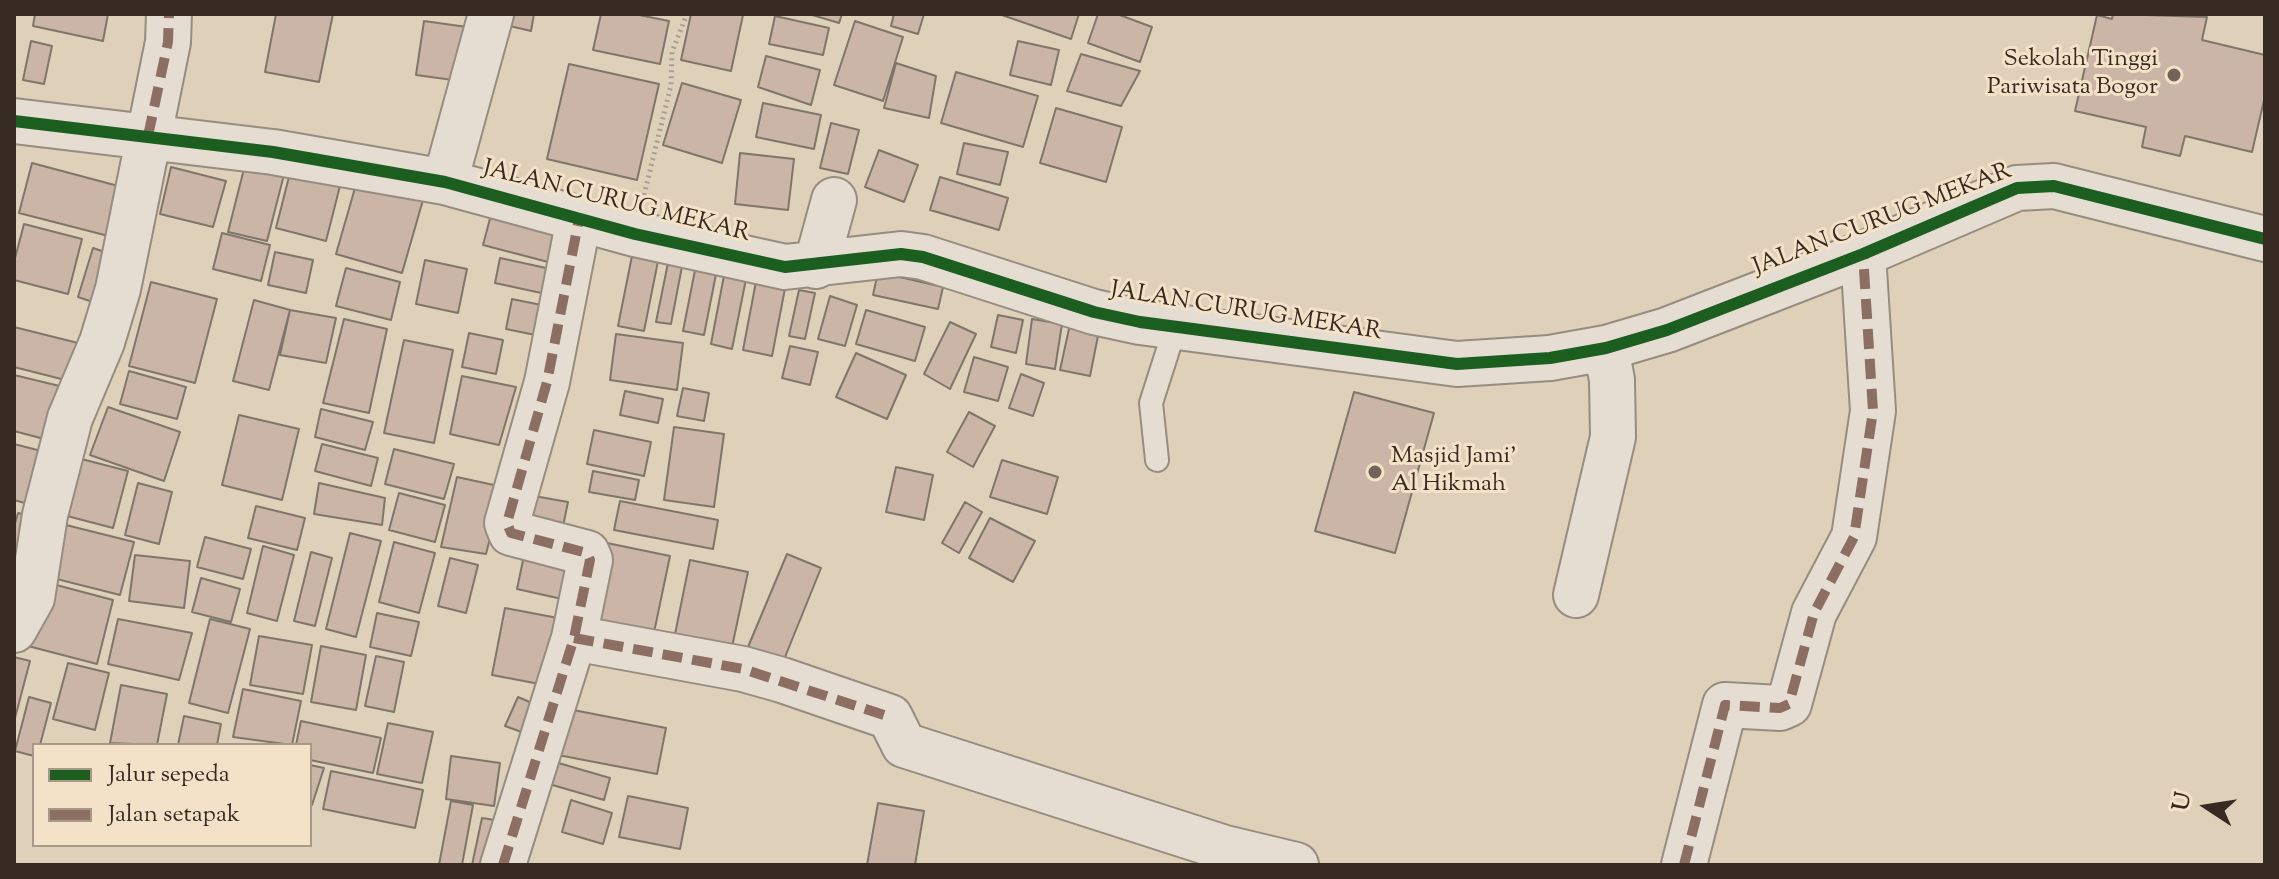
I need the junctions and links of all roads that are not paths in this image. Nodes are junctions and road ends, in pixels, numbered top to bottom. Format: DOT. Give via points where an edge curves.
graph roads {
  1 [pos="169,14"];
  2 [pos="491,14"];
  3 [pos="14,121"];
  4 [pos="148,136"];
  5 [pos="445,182"];
  6 [pos="834,200"];
  7 [pos="579,219"];
  8 [pos="2265,239"];
  9 [pos="1863,254"];
  10 [pos="816,266"];
  11 [pos="1175,328"];
  12 [pos="1606,348"];
  13 [pos="1157,460"];
  14 [pos="1576,595"];
  15 [pos="14,630"];
  16 [pos="574,638"];
  17 [pos="1223,857"];
  18 [pos="503,865"];
  19 [pos="1296,865"];
  20 [pos="1684,865"];
  1 -- 4 [label="street"];
  2 -- 5 [label="street"];
  3 -- 4 [label="street, JALAN CURUG MEKAR"];
  4 -- 5 [label="street, JALAN CURUG MEKAR"];
  4 -- 15 [label="street" via="118,289 70,418 45,515 32,598"];
  5 -- 7 [label="street, JALAN CURUG MEKAR"];
  6 -- 10 [label="street"];
  7 -- 10 [label="street, JALAN CURUG MEKAR" via="785,267"];
  7 -- 16 [label="street" via="547,382 507,523 511,533 590,555"];
  8 -- 9 [label="street, JALAN CURUG MEKAR" via="2054,186 2017,188"];
  9 -- 12 [label="street, JALAN CURUG MEKAR" via="1667,330"];
  9 -- 20 [label="street" via="1873,411 1854,537 1814,613 1789,704 1725,705"];
  10 -- 11 [label="street, JALAN CURUG MEKAR" via="901,254 923,257 1094,312"];
  11 -- 12 [label="street, JALAN CURUG MEKAR" via="1457,364"];
  11 -- 13 [label="lane" via="1151,403"];
  12 -- 14 [label="street" via="1613,437"];
  16 -- 17 [label="street" via="782,680 890,717 904,745"];
  16 -- 18 [label="street"];
  17 -- 19 [label="street"];
}
